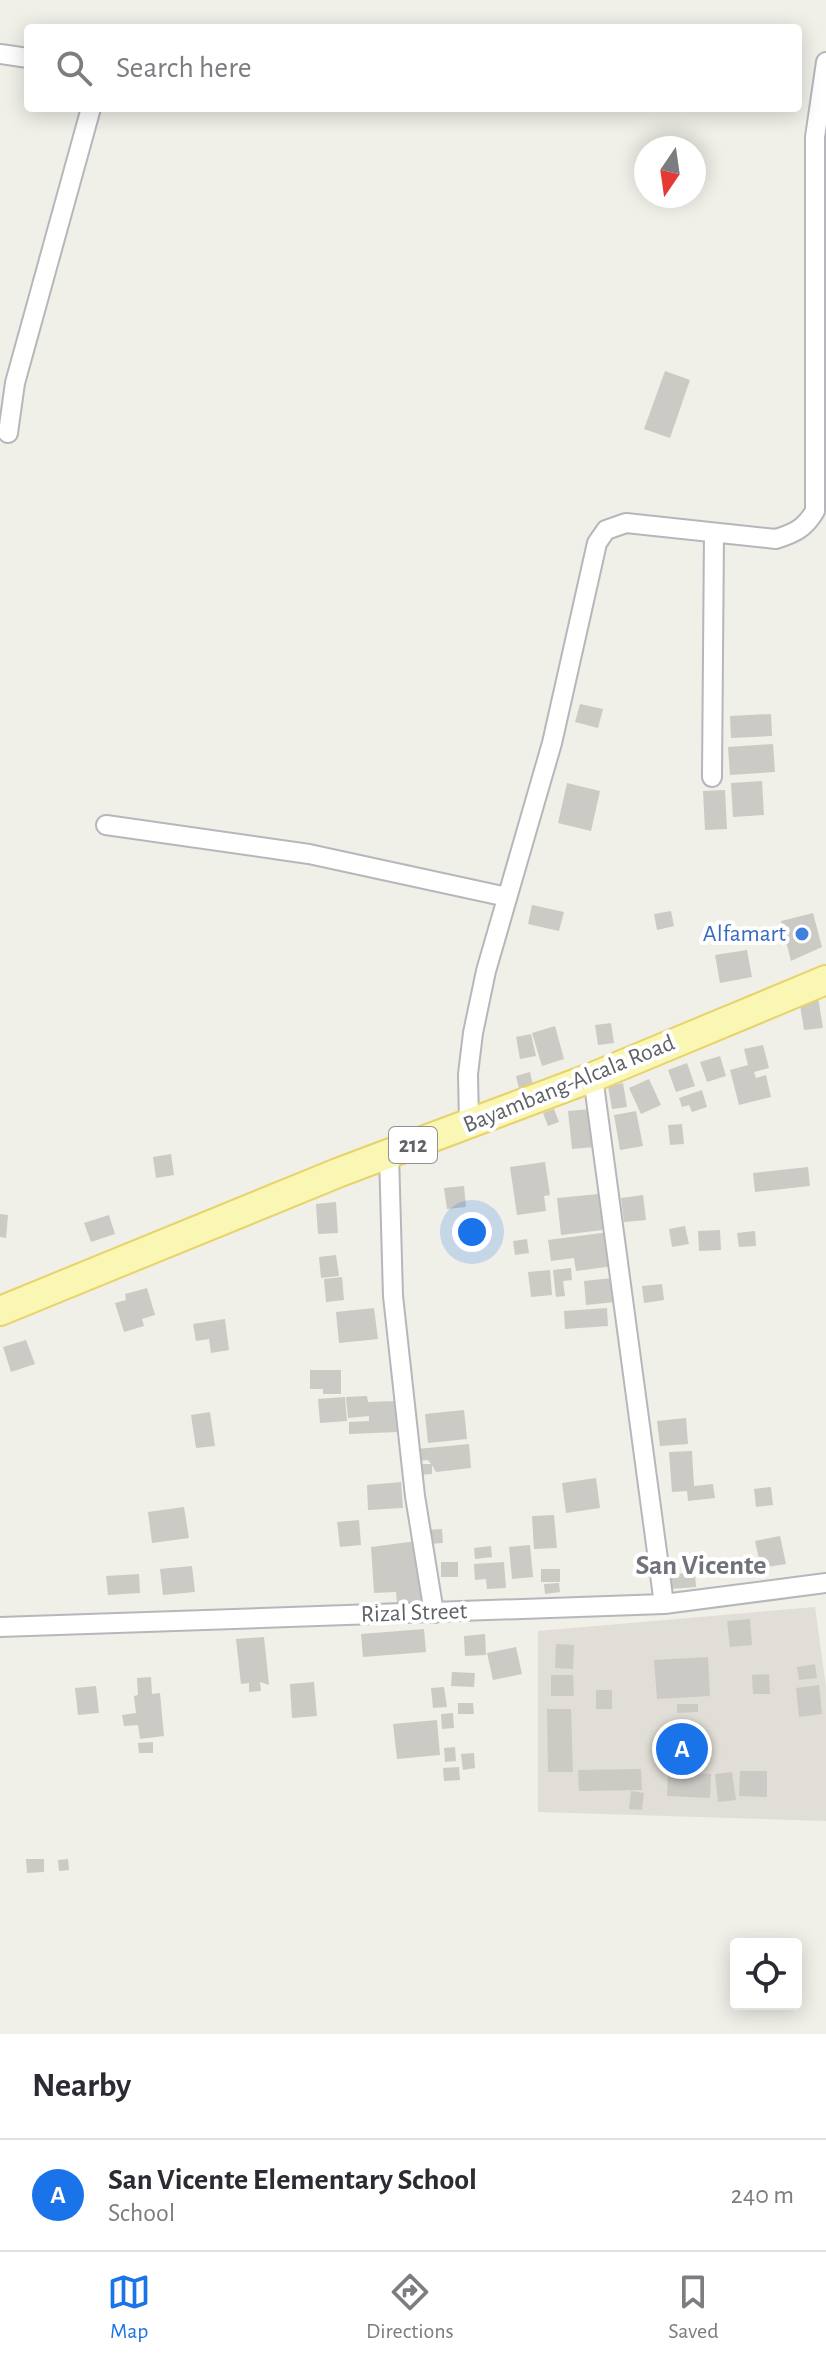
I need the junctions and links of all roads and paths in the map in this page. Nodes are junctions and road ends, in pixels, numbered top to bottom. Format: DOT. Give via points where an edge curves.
graph roads {
  1 [pos="0,54"];
  2 [pos="24,57"];
  3 [pos="826,62"];
  4 [pos="90,112"];
  5 [pos="8,433"];
  6 [pos="714,533"];
  7 [pos="712,777"];
  8 [pos="106,825"];
  9 [pos="507,897"];
  10 [pos="826,980"];
  11 [pos="593,1077"];
  12 [pos="469,1124"];
  13 [pos="389,1154"];
  14 [pos="0,1311"];
  15 [pos="826,1583"];
  16 [pos="664,1604"];
  17 [pos="434,1613"];
  18 [pos="0,1627"];
  1 -- 2 [label="street"];
  3 -- 6 [label="street" via="815,137 815,511 797,532 776,539"];
  4 -- 5 [label="street" via="15,383"];
  6 -- 7 [label="street"];
  6 -- 9 [label="street" via="626,523 606,530 597,543 552,743"];
  8 -- 9 [label="street" via="309,854"];
  9 -- 12 [label="street" via="473,1033"];
  10 -- 11 [label="main road, Bayambang-Alcala Road / 212"];
  11 -- 12 [label="main road, Bayambang-Alcala Road / 212"];
  11 -- 16 [label="street"];
  12 -- 13 [label="main road, Bayambang-Alcala Road / 212"];
  13 -- 14 [label="main road, Bayambang-Alcala Road / 212"];
  13 -- 17 [label="street" via="393,1296"];
  15 -- 16 [label="street, Rizal Street"];
  16 -- 17 [label="street, Rizal Street"];
  17 -- 18 [label="street, Rizal Street"];
}
